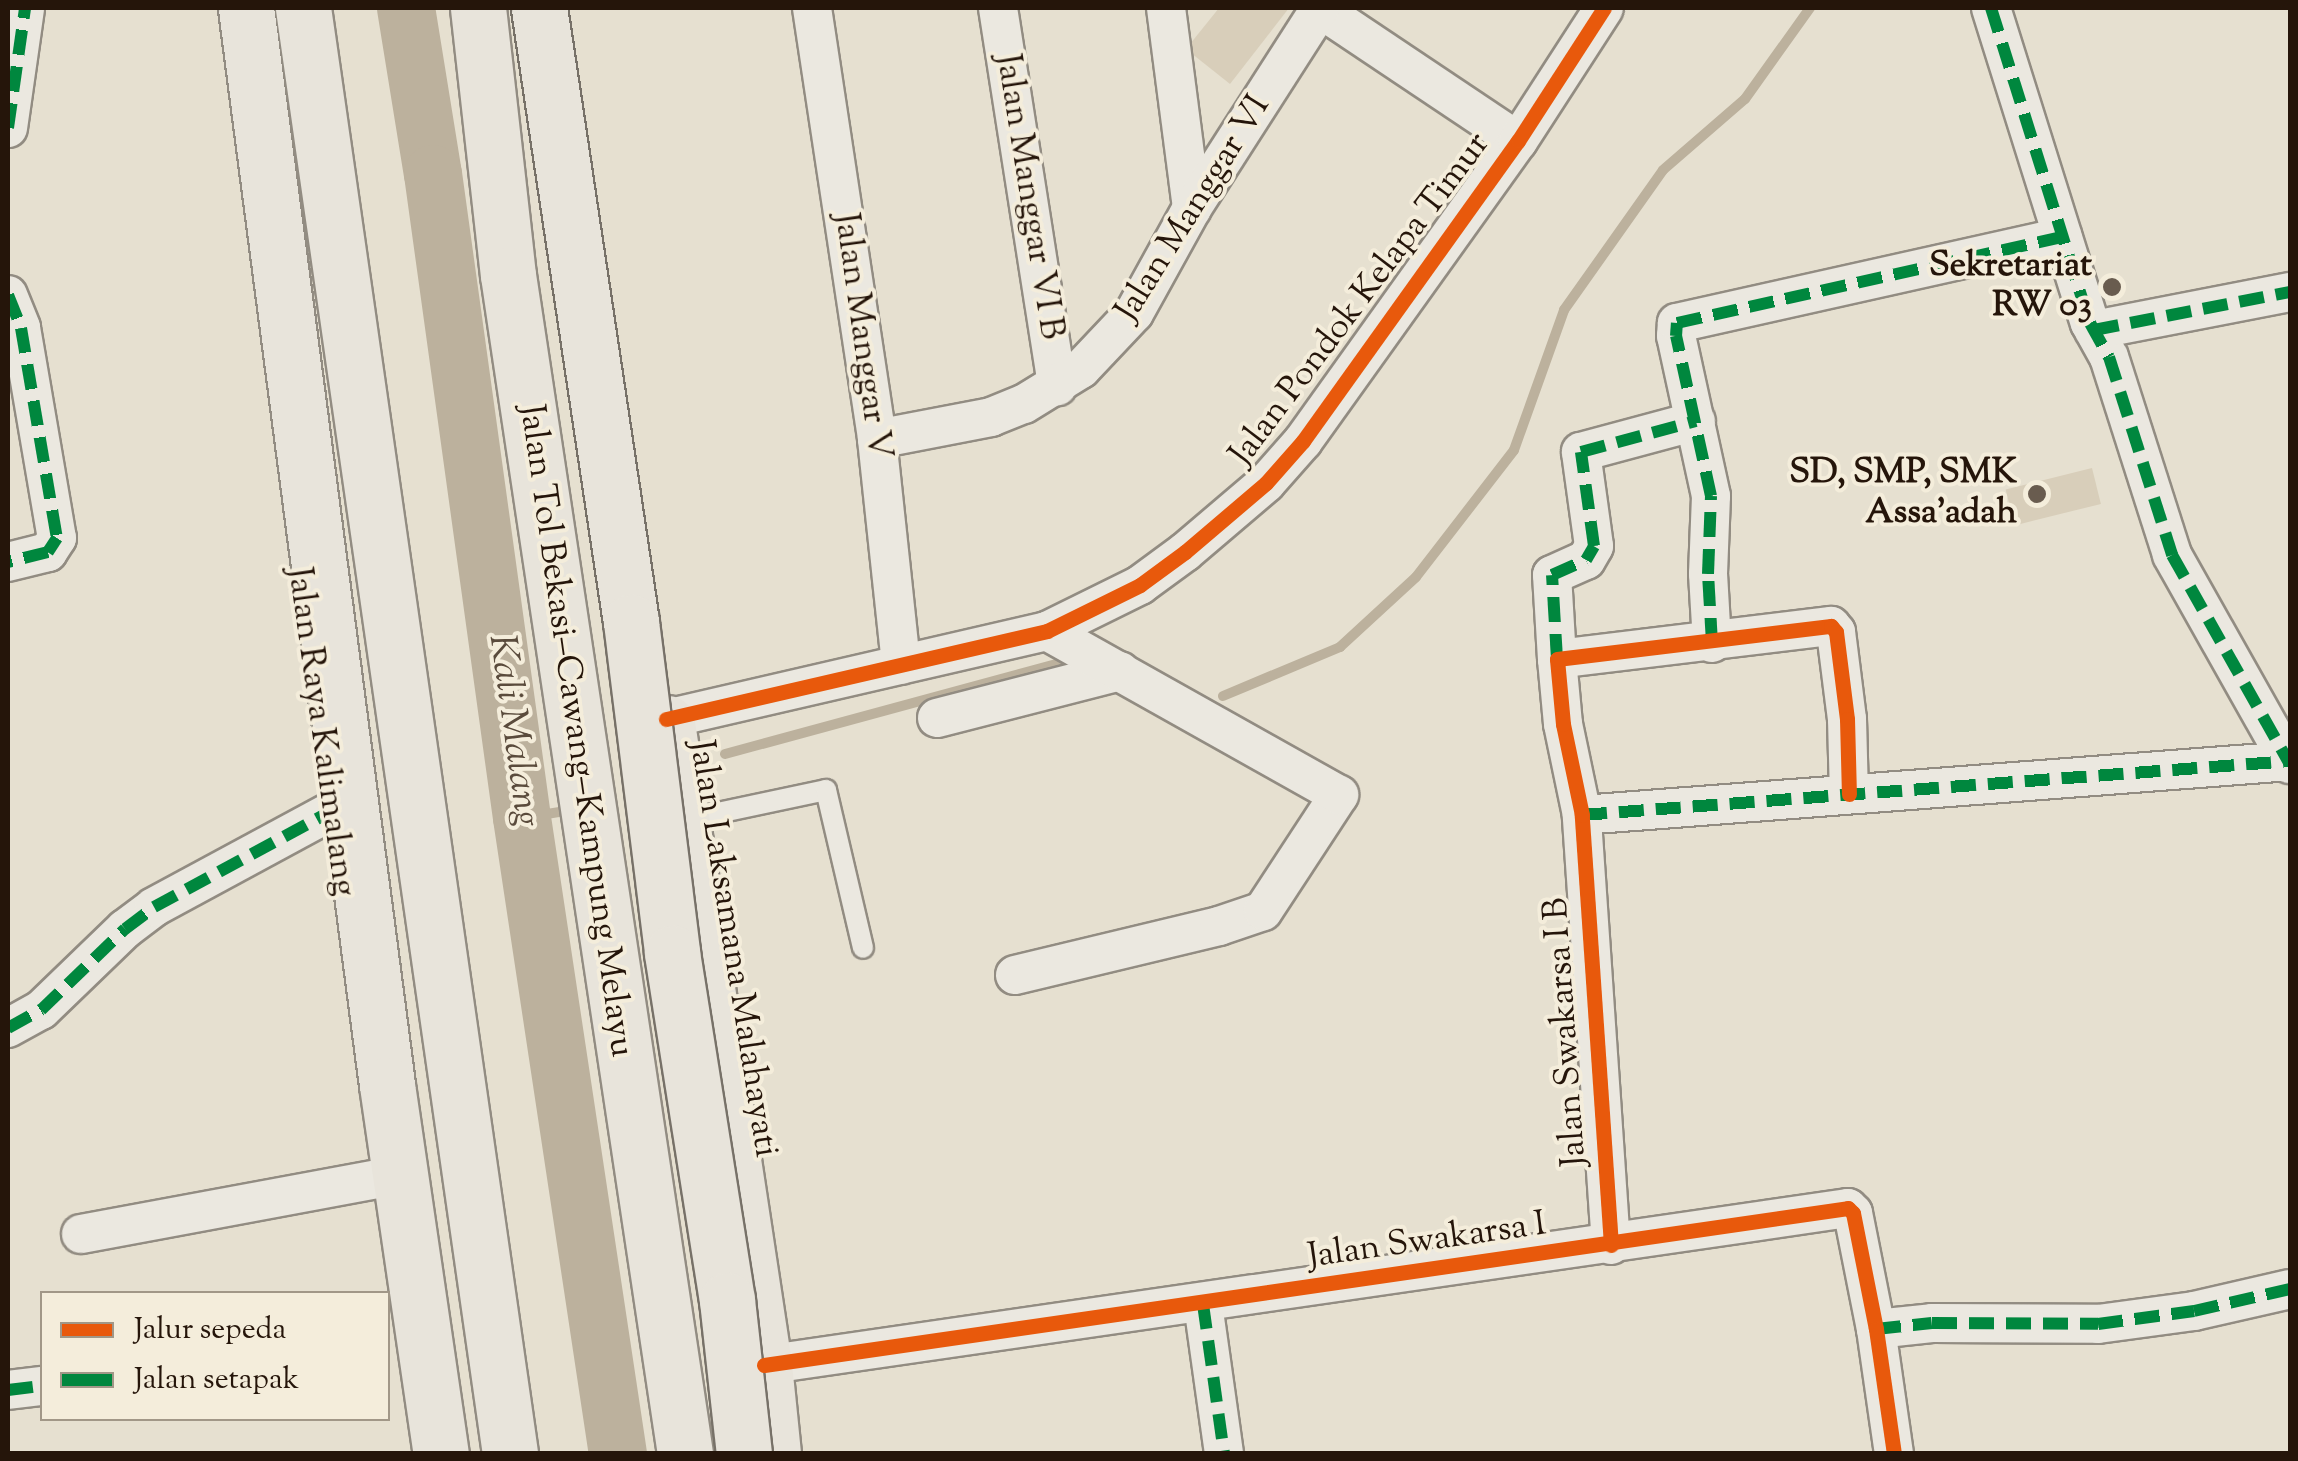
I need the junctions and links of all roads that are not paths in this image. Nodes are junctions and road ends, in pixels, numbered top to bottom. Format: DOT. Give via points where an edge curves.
graph roads {
  1 [pos="25,8"];
  2 [pos="235,8"];
  3 [pos="246,8"];
  4 [pos="303,8"];
  5 [pos="478,8"];
  6 [pos="539,8"];
  7 [pos="564,8"];
  8 [pos="812,8"];
  9 [pos="998,8"];
  10 [pos="1166,8"];
  11 [pos="1604,8"];
  12 [pos="1991,8"];
  13 [pos="1319,9"];
  14 [pos="8,128"];
  15 [pos="1518,142"];
  16 [pos="1192,208"];
  17 [pos="2064,238"];
  18 [pos="2290,292"];
  19 [pos="8,295"];
  20 [pos="2094,330"];
  21 [pos="1057,386"];
  22 [pos="1696,422"];
  23 [pos="877,439"];
  24 [pos="8,562"];
  25 [pos="1047,630"];
  26 [pos="1712,643"];
  27 [pos="1557,659"];
  28 [pos="901,665"];
  29 [pos="1120,671"];
  30 [pos="937,718"];
  31 [pos="666,719"];
  32 [pos="2290,762"];
  33 [pos="1849,794"];
  34 [pos="330,812"];
  35 [pos="1582,815"];
  36 [pos="684,820"];
  37 [pos="864,948"];
  38 [pos="1015,975"];
  39 [pos="8,1028"];
  40 [pos="388,1176"];
  41 [pos="81,1234"];
  42 [pos="1611,1246"];
  43 [pos="2290,1289"];
  44 [pos="1203,1304"];
  45 [pos="1876,1329"];
  46 [pos="764,1365"];
  47 [pos="40,1386"];
  48 [pos="8,1390"];
  49 [pos="740,1448"];
  50 [pos="427,1454"];
  51 [pos="440,1454"];
  52 [pos="510,1454"];
  53 [pos="1224,1454"];
  54 [pos="1894,1454"];
  1 -- 14 [label="street"];
  2 -- 34 [label="main road, Jalan Raya Kalimalang" via="269,369"];
  3 -- 51 [label="main road"];
  4 -- 52 [label="main road"];
  5 -- 49 [label="main road, Jalan Tol Bekasi–Cawang–Kampung Melayu" via="511,295"];
  6 -- 49 [label="main road, bridge" via="727,1300"];
  7 -- 31 [label="main road, Jalan Laksamana Malahayati"];
  8 -- 23 [label="street, Jalan Manggar V"];
  9 -- 21 [label="street, Jalan Manggar VI B"];
  10 -- 16 [label="street"];
  11 -- 15 [label="street, Jalan Pondok Kelapa Timur"];
  12 -- 17 [label="street"];
  13 -- 15 [label="street"];
  13 -- 16 [label="street, Jalan Manggar VI"];
  15 -- 25 [label="street, Jalan Pondok Kelapa Timur" via="1266,483 1140,585"];
  16 -- 21 [label="street, Jalan Manggar VI" via="1134,313"];
  17 -- 20 [label="street"];
  17 -- 22 [label="street" via="1681,321 1676,336"];
  18 -- 20 [label="street"];
  19 -- 24 [label="street" via="20,328 56,538 48,552"];
  20 -- 32 [label="street" via="2110,357 2179,572"];
  21 -- 23 [label="street, Jalan Manggar VI" via="992,417"];
  22 -- 26 [label="street" via="1711,496"];
  22 -- 27 [label="street, Jalan Swakarsa I B" via="1581,452 1594,546 1586,560 1552,575"];
  23 -- 28 [label="street, Jalan Manggar V"];
  25 -- 28 [label="street, Jalan Pondok Kelapa Timur"];
  25 -- 29 [label="street"];
  26 -- 27 [label="street"];
  26 -- 33 [label="street" via="1834,628 1848,719"];
  27 -- 35 [label="street, Jalan Swakarsa I B"];
  28 -- 31 [label="street, Jalan Pondok Kelapa Timur"];
  29 -- 30 [label="street"];
  29 -- 38 [label="street" via="1339,795 1263,911"];
  31 -- 36 [label="main road, Jalan Laksamana Malahayati"];
  32 -- 33 [label="street"];
  33 -- 35 [label="street"];
  34 -- 39 [label="street" via="154,907 41,1010"];
  34 -- 40 [label="main road, Jalan Raya Kalimalang"];
  35 -- 42 [label="street, Jalan Swakarsa I B"];
  36 -- 37 [label="lane" via="826,790"];
  36 -- 46 [label="main road, Jalan Laksamana Malahayati"];
  40 -- 41 [label="street"];
  40 -- 50 [label="main road, Jalan Raya Kalimalang"];
  42 -- 44 [label="street, Jalan Swakarsa I"];
  42 -- 45 [label="street, Jalan Swakarsa I" via="1848,1208"];
  43 -- 45 [label="street" via="2098,1324"];
  44 -- 46 [label="street, Jalan Swakarsa I"];
  44 -- 53 [label="street"];
  45 -- 54 [label="street, Jalan Swakarsa I"];
  46 -- 49 [label="main road, Jalan Laksamana Malahayati"];
  47 -- 48 [label="street"];
}
